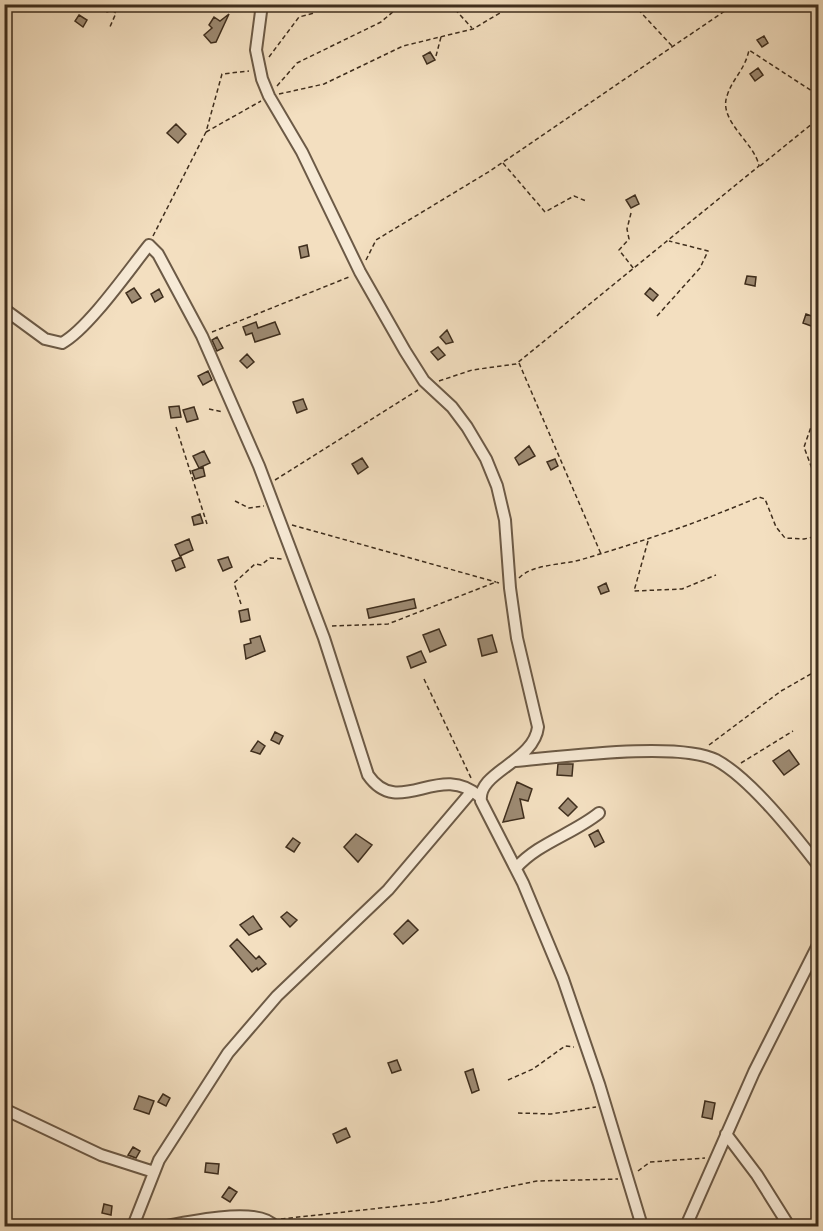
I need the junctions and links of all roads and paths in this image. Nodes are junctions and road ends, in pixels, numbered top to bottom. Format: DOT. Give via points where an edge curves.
graph roads {
  1 [pos="102,4"];
  2 [pos="262,4"];
  3 [pos="325,4"];
  4 [pos="402,4"];
  5 [pos="450,4"];
  6 [pos="515,4"];
  7 [pos="633,4"];
  8 [pos="735,4"];
  9 [pos="109,29"];
  10 [pos="472,29"];
  11 [pos="441,36"];
  12 [pos="673,47"];
  13 [pos="436,56"];
  14 [pos="260,73"];
  15 [pos="819,95"];
  16 [pos="269,96"];
  17 [pos="819,119"];
  18 [pos="206,132"];
  19 [pos="502,162"];
  20 [pos="759,166"];
  21 [pos="586,201"];
  22 [pos="631,213"];
  23 [pos="668,241"];
  24 [pos="149,245"];
  25 [pos="634,269"];
  26 [pos="360,272"];
  27 [pos="4,309"];
  28 [pos="657,315"];
  29 [pos="202,336"];
  30 [pos="518,362"];
  31 [pos="427,384"];
  32 [pos="819,407"];
  33 [pos="209,409"];
  34 [pos="236,410"];
  35 [pos="176,427"];
  36 [pos="819,484"];
  37 [pos="266,485"];
  38 [pos="235,501"];
  39 [pos="274,506"];
  40 [pos="280,522"];
  41 [pos="207,524"];
  42 [pos="819,536"];
  43 [pos="648,541"];
  44 [pos="601,554"];
  45 [pos="293,561"];
  46 [pos="716,575"];
  47 [pos="496,582"];
  48 [pos="510,588"];
  49 [pos="241,604"];
  50 [pos="320,626"];
  51 [pos="819,670"];
  52 [pos="424,679"];
  53 [pos="793,731"];
  54 [pos="699,753"];
  55 [pos="515,761"];
  56 [pos="730,769"];
  57 [pos="476,794"];
  58 [pos="599,813"];
  59 [pos="819,865"];
  60 [pos="516,868"];
  61 [pos="819,945"];
  62 [pos="587,1048"];
  63 [pos="508,1080"];
  64 [pos="606,1106"];
  65 [pos="4,1109"];
  66 [pos="518,1113"];
  67 [pos="726,1134"];
  68 [pos="718,1157"];
  69 [pos="154,1172"];
  70 [pos="628,1179"];
  71 [pos="271,1223"];
  72 [pos="133,1227"];
  73 [pos="166,1227"];
  74 [pos="642,1227"];
  75 [pos="686,1227"];
  76 [pos="789,1227"];
  1 -- 9 [label="path" via="107,12 112,9 116,13"];
  2 -- 14 [label="street" via="256,50"];
  3 -- 14 [label="path" via="314,13 299,17"];
  4 -- 16 [label="path" via="381,22 297,63"];
  5 -- 10 [label="path"];
  6 -- 10 [label="path"];
  7 -- 12 [label="path"];
  8 -- 12 [label="path"];
  10 -- 11 [label="path"];
  11 -- 13 [label="path"];
  11 -- 16 [label="path" via="404,46 324,84"];
  12 -- 19 [label="path"];
  14 -- 16 [label="street"];
  14 -- 18 [label="path" via="246,70 222,74"];
  15 -- 20 [label="path" via="749,50 746,64 726,96 726,109 757,154"];
  16 -- 18 [label="path"];
  16 -- 26 [label="street" via="302,152"];
  17 -- 20 [label="path"];
  18 -- 24 [label="path"];
  19 -- 21 [label="path" via="545,212 574,196"];
  19 -- 26 [label="path" via="376,240"];
  20 -- 23 [label="path"];
  22 -- 25 [label="path" via="629,239 619,250"];
  23 -- 25 [label="path"];
  23 -- 28 [label="path" via="708,251 700,268"];
  24 -- 27 [label="street" via="110,296 62,343 52,343"];
  24 -- 29 [label="street" via="158,254"];
  25 -- 30 [label="path"];
  26 -- 29 [label="path"];
  26 -- 31 [label="street"];
  29 -- 34 [label="street"];
  30 -- 31 [label="path" via="472,370"];
  30 -- 44 [label="path"];
  31 -- 37 [label="path"];
  31 -- 48 [label="street" via="461,418 492,472 504,520"];
  32 -- 36 [label="path" via="804,447"];
  33 -- 34 [label="path"];
  34 -- 37 [label="street"];
  35 -- 41 [label="path"];
  37 -- 39 [label="street"];
  38 -- 39 [label="path" via="249,508"];
  39 -- 40 [label="street"];
  40 -- 45 [label="street"];
  40 -- 47 [label="path"];
  42 -- 43 [label="path" via="785,538 765,499 759,497"];
  43 -- 44 [label="path"];
  43 -- 46 [label="path" via="634,591 682,589"];
  44 -- 48 [label="path" via="525,572"];
  45 -- 49 [label="path" via="270,558 246,571 234,583"];
  45 -- 50 [label="street"];
  47 -- 48 [label="path"];
  47 -- 50 [label="path" via="388,624"];
  48 -- 55 [label="street" via="538,727 532,745"];
  50 -- 57 [label="street" via="361,758 372,781 384,790 400,793 447,783 462,784"];
  51 -- 54 [label="path" via="781,691"];
  52 -- 57 [label="path"];
  53 -- 56 [label="path"];
  54 -- 55 [label="street"];
  54 -- 56 [label="street"];
  55 -- 57 [label="street"];
  56 -- 59 [label="street"];
  57 -- 60 [label="street"];
  57 -- 69 [label="street" via="388,890 277,996 228,1053"];
  58 -- 60 [label="street" via="540,848"];
  60 -- 62 [label="street"];
  61 -- 67 [label="street"];
  62 -- 63 [label="path" via="565,1046 533,1069"];
  62 -- 64 [label="street"];
  64 -- 66 [label="path" via="551,1114"];
  64 -- 70 [label="street"];
  65 -- 69 [label="street" via="101,1155"];
  67 -- 68 [label="street"];
  67 -- 76 [label="street"];
  68 -- 70 [label="path" via="650,1162"];
  68 -- 75 [label="street"];
  69 -- 72 [label="street"];
  70 -- 71 [label="path" via="537,1181 435,1202"];
  70 -- 74 [label="street"];
  71 -- 73 [label="street" via="237,1217"];
}
